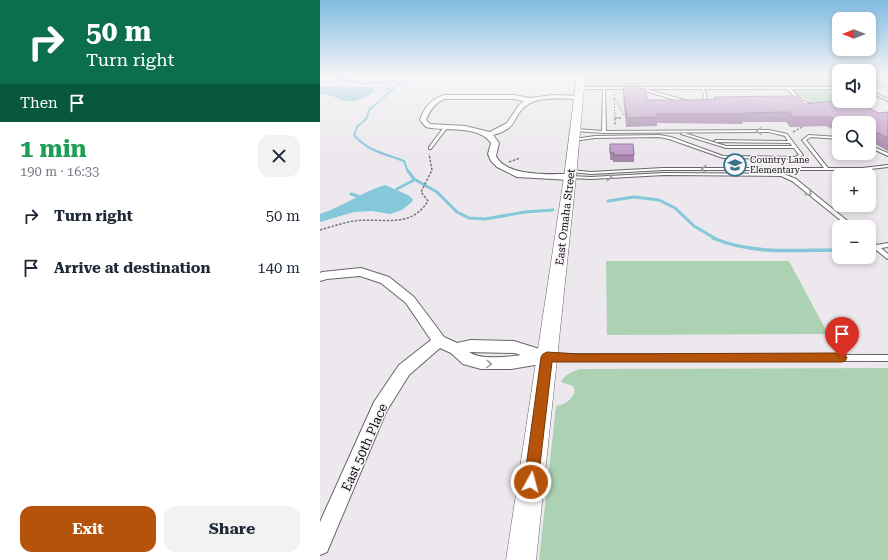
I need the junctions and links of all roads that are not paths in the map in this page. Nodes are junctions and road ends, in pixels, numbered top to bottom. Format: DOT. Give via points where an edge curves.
graph roads {
  1 [pos="434,102"];
  2 [pos="525,102"];
  3 [pos="578,102"];
  4 [pos="604,102"];
  5 [pos="686,102"];
  6 [pos="703,102"];
  7 [pos="803,102"];
  8 [pos="692,104"];
  9 [pos="696,104"];
  10 [pos="822,106"];
  11 [pos="445,128"];
  12 [pos="604,132"];
  13 [pos="685,133"];
  14 [pos="489,134"];
  15 [pos="659,134"];
  16 [pos="575,135"];
  17 [pos="832,138"];
  18 [pos="673,139"];
  19 [pos="708,141"];
  20 [pos="791,142"];
  21 [pos="795,147"];
  22 [pos="430,148"];
  23 [pos="876,149"];
  24 [pos="888,155"];
  25 [pos="723,157"];
  26 [pos="888,166"];
  27 [pos="728,169"];
  28 [pos="827,169"];
  29 [pos="570,174"];
  30 [pos="843,220"];
  31 [pos="888,245"];
  32 [pos="876,247"];
  33 [pos="888,257"];
  34 [pos="320,277"];
  35 [pos="439,341"];
  36 [pos="547,357"];
  37 [pos="888,358"];
  38 [pos="320,545"];
  39 [pos="521,560"];
  1 -- 11 [label="street" via="426,111 423,120 428,126"];
  2 -- 14 [label="street" via="517,109 505,128"];
  3 -- 16 [label="main road, East Omaha Street"];
  4 -- 12 [label="lane"];
  5 -- 8 [label="lane"];
  6 -- 9 [label="lane"];
  7 -- 10 [label="lane"];
  11 -- 14 [label="street" via="478,130"];
  11 -- 22 [label="lane"];
  12 -- 15 [label="lane"];
  12 -- 16 [label="lane"];
  13 -- 15 [label="lane"];
  13 -- 18 [label="lane"];
  13 -- 19 [label="lane"];
  20 -- 13 [label="lane, one-way" via="786,135 769,131"];
  14 -- 29 [label="street" via="495,143 492,154 494,159 505,168 520,174"];
  15 -- 16 [label="lane" via="594,137"];
  15 -- 18 [label="lane"];
  16 -- 29 [label="main road, East Omaha Street"];
  17 -- 28 [label="lane" via="810,136 804,140"];
  18 -- 25 [label="lane"];
  19 -- 20 [label="lane"];
  19 -- 21 [label="lane" via="726,147"];
  20 -- 21 [label="lane"];
  21 -- 25 [label="lane" via="801,155 799,157"];
  23 -- 24 [label="lane"];
  25 -- 27 [label="lane"];
  26 -- 28 [label="lane"];
  27 -- 28 [label="lane"];
  27 -- 29 [label="lane, one-way" via="663,169"];
  29 -- 30 [label="lane, one-way" via="591,178 664,174 782,175 794,180"];
  29 -- 36 [label="main road, East Omaha Street"];
  31 -- 32 [label="lane"];
  32 -- 33 [label="lane"];
  34 -- 35 [label="street" via="361,272 385,280 410,300"];
  35 -- 36 [label="street" via="456,348 468,360 481,363 511,363"];
  35 -- 38 [label="street, East 50th Place" via="404,370 380,407"];
  36 -- 37 [label="lane"];
  36 -- 39 [label="main road, East Omaha Street"];
}
